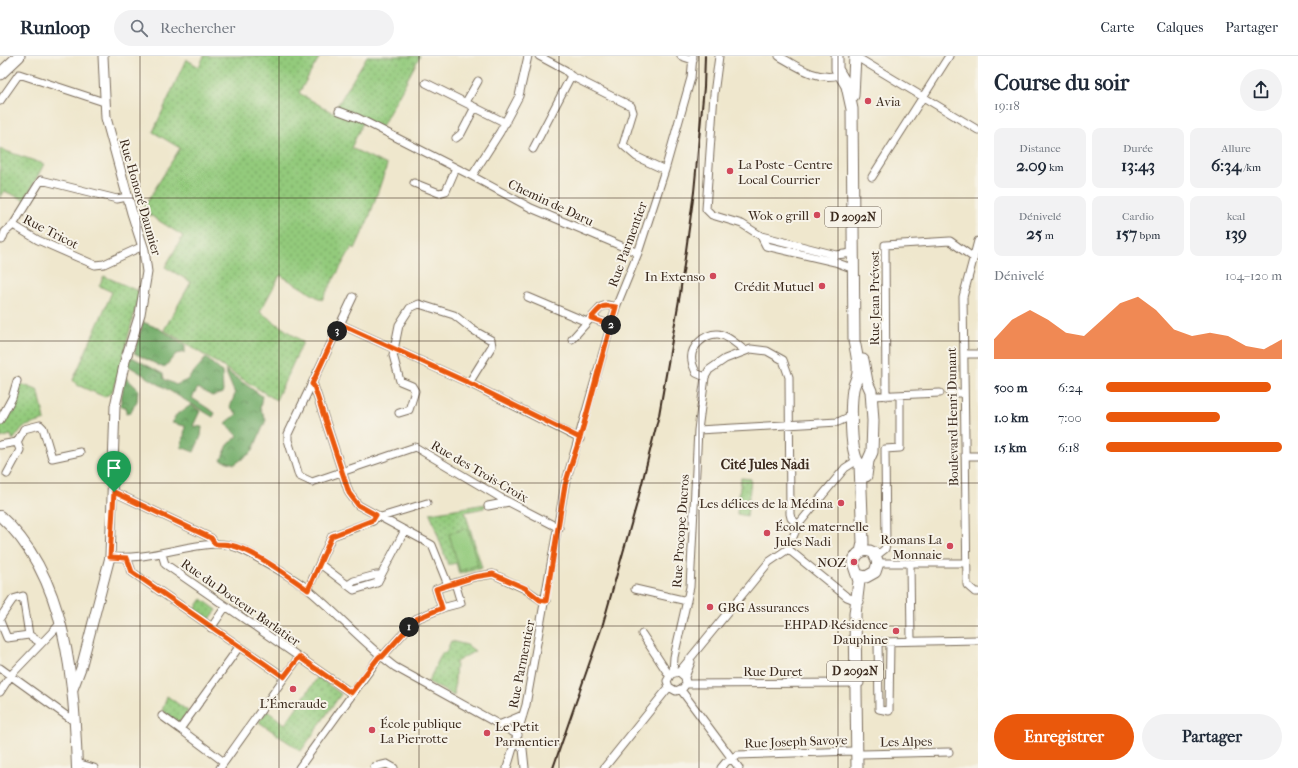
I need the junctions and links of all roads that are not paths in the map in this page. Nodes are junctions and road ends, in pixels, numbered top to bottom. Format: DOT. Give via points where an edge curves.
graph roads {
  1 [pos="19,56"];
  2 [pos="103,56"];
  3 [pos="528,56"];
  4 [pos="539,56"];
  5 [pos="680,56"];
  6 [pos="719,56"];
  7 [pos="779,56"];
  8 [pos="837,56"];
  9 [pos="855,56"];
  10 [pos="949,56"];
  11 [pos="693,58"];
  12 [pos="868,64"];
  13 [pos="0,74"];
  14 [pos="847,74"];
  15 [pos="571,76"];
  16 [pos="478,81"];
  17 [pos="426,83"];
  18 [pos="923,97"];
  19 [pos="0,101"];
  20 [pos="104,102"];
  21 [pos="466,102"];
  22 [pos="475,107"];
  23 [pos="339,111"];
  24 [pos="506,123"];
  25 [pos="978,130"];
  26 [pos="456,138"];
  27 [pos="534,149"];
  28 [pos="456,168"];
  29 [pos="665,170"];
  30 [pos="472,176"];
  31 [pos="872,177"];
  32 [pos="414,183"];
  33 [pos="127,197"];
  34 [pos="13,225"];
  35 [pos="2,240"];
  36 [pos="978,241"];
  37 [pos="143,246"];
  38 [pos="638,253"];
  39 [pos="853,253"];
  40 [pos="835,258"];
  41 [pos="974,258"];
  42 [pos="854,269"];
  43 [pos="352,297"];
  44 [pos="528,297"];
  45 [pos="616,307"];
  46 [pos="589,320"];
  47 [pos="340,324"];
  48 [pos="611,325"];
  49 [pos="572,339"];
  50 [pos="394,350"];
  51 [pos="744,350"];
  52 [pos="964,354"];
  53 [pos="978,354"];
  54 [pos="705,377"];
  55 [pos="17,381"];
  56 [pos="469,383"];
  57 [pos="862,383"];
  58 [pos="312,384"];
  59 [pos="940,393"];
  60 [pos="950,393"];
  61 [pos="964,393"];
  62 [pos="872,396"];
  63 [pos="886,396"];
  64 [pos="900,396"];
  65 [pos="399,412"];
  66 [pos="853,415"];
  67 [pos="0,420"];
  68 [pos="838,422"];
  69 [pos="788,425"];
  70 [pos="852,429"];
  71 [pos="698,430"];
  72 [pos="580,438"];
  73 [pos="17,442"];
  74 [pos="0,445"];
  75 [pos="80,452"];
  76 [pos="965,456"];
  77 [pos="978,456"];
  78 [pos="859,462"];
  79 [pos="342,472"];
  80 [pos="7,474"];
  81 [pos="114,492"];
  82 [pos="509,502"];
  83 [pos="427,503"];
  84 [pos="488,506"];
  85 [pos="0,516"];
  86 [pos="379,516"];
  87 [pos="798,525"];
  88 [pos="559,528"];
  89 [pos="405,530"];
  90 [pos="215,544"];
  91 [pos="788,549"];
  92 [pos="162,554"];
  93 [pos="871,555"];
  94 [pos="110,557"];
  95 [pos="127,558"];
  96 [pos="910,563"];
  97 [pos="966,563"];
  98 [pos="320,564"];
  99 [pos="864,576"];
  100 [pos="452,584"];
  101 [pos="635,589"];
  102 [pos="308,590"];
  103 [pos="976,592"];
  104 [pos="546,601"];
  105 [pos="687,601"];
  106 [pos="858,602"];
  107 [pos="226,606"];
  108 [pos="442,608"];
  109 [pos="1,614"];
  110 [pos="0,621"];
  111 [pos="60,624"];
  112 [pos="211,628"];
  113 [pos="2,633"];
  114 [pos="29,634"];
  115 [pos="642,634"];
  116 [pos="911,640"];
  117 [pos="978,640"];
  118 [pos="890,642"];
  119 [pos="41,643"];
  120 [pos="239,647"];
  121 [pos="695,654"];
  122 [pos="381,656"];
  123 [pos="299,657"];
  124 [pos="674,657"];
  125 [pos="687,663"];
  126 [pos="0,668"];
  127 [pos="74,669"];
  128 [pos="11,675"];
  129 [pos="284,677"];
  130 [pos="679,678"];
  131 [pos="858,683"];
  132 [pos="669,687"];
  133 [pos="0,692"];
  134 [pos="351,693"];
  135 [pos="523,715"];
  136 [pos="162,716"];
  137 [pos="75,722"];
  138 [pos="499,726"];
  139 [pos="180,729"];
  140 [pos="517,738"];
  141 [pos="513,751"];
  142 [pos="859,752"];
  143 [pos="949,752"];
  144 [pos="731,757"];
  145 [pos="524,758"];
  146 [pos="77,765"];
  147 [pos="222,765"];
  148 [pos="374,767"];
  149 [pos="94,768"];
  150 [pos="299,768"];
  151 [pos="394,768"];
  152 [pos="507,768"];
  153 [pos="525,768"];
  154 [pos="604,768"];
  155 [pos="721,768"];
  156 [pos="739,768"];
  157 [pos="857,768"];
  158 [pos="862,768"];
  1 -- 13 [label="main road"];
  2 -- 20 [label="street, Rue Honoré Daumier"];
  3 -- 24 [label="street" via="519,96"];
  4 -- 15 [label="street"];
  5 -- 11 [label="street"];
  6 -- 40 [label="street" via="706,209 712,215 742,224 761,236"];
  7 -- 14 [label="street" via="814,75 829,78"];
  8 -- 14 [label="main road" via="837,69"];
  9 -- 12 [label="street"];
  9 -- 14 [label="main road"];
  10 -- 18 [label="street"];
  11 -- 29 [label="street, Rue Parmentier" via="691,78"];
  12 -- 14 [label="street" via="863,64"];
  12 -- 18 [label="street"];
  14 -- 39 [label="main road, D 2092N" via="852,108"];
  15 -- 27 [label="street"];
  15 -- 29 [label="street" via="631,106 633,112 623,145 637,157"];
  16 -- 21 [label="street"];
  17 -- 21 [label="street"];
  18 -- 25 [label="street"];
  18 -- 31 [label="street"];
  19 -- 20 [label="street" via="20,74"];
  20 -- 33 [label="street, Rue Honoré Daumier" via="111,141"];
  21 -- 22 [label="street"];
  22 -- 24 [label="street"];
  22 -- 26 [label="street" via="461,134"];
  23 -- 28 [label="street, Chemin de Daru"];
  24 -- 30 [label="street"];
  28 -- 30 [label="street, Chemin de Daru"];
  28 -- 32 [label="street" via="446,191 438,193"];
  29 -- 38 [label="street, Rue Parmentier"];
  30 -- 38 [label="street, Chemin de Daru" via="531,208"];
  33 -- 34 [label="street, Rue Tricot" via="117,199 41,180"];
  33 -- 37 [label="street, Rue Honoré Daumier"];
  34 -- 35 [label="street" via="5,232"];
  34 -- 37 [label="street, Rue Tricot" via="38,240 95,265 104,264"];
  36 -- 41 [label="street, Boulevard Henri Dunant"];
  37 -- 81 [label="street, Rue Honoré Daumier" via="147,265 146,288 115,406"];
  38 -- 45 [label="street, Rue Parmentier"];
  39 -- 40 [label="street"];
  39 -- 42 [label="main road, D 2092N"];
  40 -- 42 [label="street"];
  41 -- 52 [label="street, Boulevard Henri Dunant" via="964,289"];
  41 -- 63 [label="street, Rue Jean Prévost" via="950,241 885,244"];
  42 -- 57 [label="main road, D 2092N" via="854,325"];
  43 -- 47 [label="street"];
  44 -- 46 [label="street"];
  45 -- 46 [label="street" via="601,307"];
  45 -- 48 [label="street, Rue Parmentier"];
  46 -- 48 [label="street"];
  46 -- 49 [label="street"];
  47 -- 50 [label="street"];
  47 -- 58 [label="street"];
  48 -- 72 [label="street, Rue Parmentier"];
  50 -- 56 [label="street"];
  50 -- 56 [label="street" via="399,325 410,308 418,304 454,315 491,340 492,346"];
  50 -- 65 [label="street" via="400,381 412,386 415,391 409,410"];
  51 -- 54 [label="street" via="725,358"];
  51 -- 54 [label="street" via="719,333 705,336 696,345 691,360 696,373"];
  51 -- 69 [label="street" via="767,351 784,360 789,377"];
  52 -- 53 [label="street"];
  52 -- 61 [label="street, Boulevard Henri Dunant"];
  54 -- 71 [label="street, Rue Procope Ducros"];
  55 -- 67 [label="street" via="12,398"];
  56 -- 72 [label="street"];
  57 -- 62 [label="main road" via="871,388"];
  57 -- 66 [label="main road" via="853,388"];
  58 -- 79 [label="street"];
  58 -- 79 [label="street, Rue des Trois-Croix" via="288,434 299,476 312,482"];
  59 -- 64 [label="street"];
  60 -- 61 [label="street"];
  61 -- 76 [label="street, Boulevard Henri Dunant"];
  62 -- 63 [label="street"];
  62 -- 78 [label="main road" via="872,452"];
  63 -- 64 [label="street"];
  64 -- 93 [label="street" via="900,448 885,449 886,545 885,549"];
  66 -- 68 [label="street"];
  66 -- 70 [label="main road"];
  68 -- 69 [label="street"];
  68 -- 70 [label="street"];
  69 -- 71 [label="street"];
  69 -- 87 [label="street" via="790,514"];
  70 -- 78 [label="main road" via="854,454"];
  71 -- 105 [label="street, Rue Procope Ducros" via="693,550"];
  72 -- 88 [label="street, Rue Parmentier" via="565,485"];
  73 -- 74 [label="street"];
  73 -- 75 [label="street" via="24,429 40,425 52,458"];
  73 -- 80 [label="street" via="20,450"];
  76 -- 77 [label="street"];
  76 -- 97 [label="street, Boulevard Henri Dunant"];
  78 -- 87 [label="street" via="845,468"];
  78 -- 93 [label="main road" via="863,543"];
  79 -- 82 [label="street, Rue des Trois-Croix" via="415,447"];
  79 -- 86 [label="street" via="353,500"];
  81 -- 90 [label="street" via="211,538"];
  81 -- 94 [label="street, Rue Honoré Daumier"];
  82 -- 84 [label="street"];
  82 -- 88 [label="street, Rue des Trois-Croix"];
  83 -- 86 [label="street"];
  85 -- 111 [label="main road" via="17,534 35,560"];
  86 -- 89 [label="street"];
  86 -- 98 [label="street" via="332,536"];
  87 -- 91 [label="street"];
  88 -- 104 [label="street, Rue Parmentier"];
  89 -- 98 [label="street" via="377,583 354,590"];
  89 -- 100 [label="street" via="432,544"];
  90 -- 92 [label="street, Rue du Docteur Barlatier"];
  90 -- 102 [label="street" via="231,545 252,555 282,571"];
  91 -- 106 [label="street" via="847,597"];
  91 -- 121 [label="street" via="769,562"];
  92 -- 95 [label="street, Rue du Docteur Barlatier"];
  92 -- 107 [label="street, Rue du Docteur Barlatier" via="165,564"];
  93 -- 96 [label="street"];
  93 -- 99 [label="main road" via="875,572"];
  93 -- 99 [label="main road" via="856,555 853,563"];
  94 -- 95 [label="street, Rue du Docteur Barlatier"];
  94 -- 127 [label="street, Rue Honoré Daumier" via="85,650"];
  95 -- 112 [label="street" via="132,572"];
  96 -- 97 [label="street"];
  96 -- 116 [label="street"];
  97 -- 103 [label="street, Boulevard Henri Dunant" via="967,585"];
  98 -- 102 [label="street"];
  99 -- 106 [label="main road, D 2092N"];
  100 -- 104 [label="street" via="493,574 525,588 540,600"];
  100 -- 108 [label="street" via="436,589"];
  100 -- 108 [label="street" via="461,603"];
  101 -- 105 [label="street"];
  102 -- 122 [label="street"];
  104 -- 135 [label="street, Rue Parmentier"];
  105 -- 124 [label="street, Rue Procope Ducros"];
  106 -- 131 [label="main road, D 2092N"];
  107 -- 112 [label="street"];
  107 -- 123 [label="street, Rue du Docteur Barlatier"];
  108 -- 122 [label="street" via="416,619"];
  109 -- 114 [label="street" via="13,599 23,596"];
  110 -- 113 [label="street"];
  111 -- 119 [label="street"];
  111 -- 127 [label="main road"];
  112 -- 120 [label="street"];
  113 -- 114 [label="street" via="7,638"];
  114 -- 119 [label="street"];
  115 -- 130 [label="street"];
  116 -- 117 [label="street"];
  116 -- 118 [label="street"];
  118 -- 118 [label="street" via="889,710 879,709 878,642"];
  119 -- 128 [label="street"];
  120 -- 129 [label="street"];
  120 -- 139 [label="street"];
  121 -- 125 [label="street"];
  121 -- 130 [label="street"];
  122 -- 134 [label="street"];
  122 -- 138 [label="street" via="404,672"];
  123 -- 129 [label="street"];
  123 -- 134 [label="street, Rue du Docteur Barlatier"];
  124 -- 125 [label="street" via="680,663"];
  124 -- 130 [label="street, Rue Procope Ducros"];
  125 -- 130 [label="street"];
  126 -- 128 [label="street"];
  127 -- 137 [label="main road"];
  128 -- 133 [label="street"];
  128 -- 137 [label="street"];
  129 -- 147 [label="street"];
  130 -- 131 [label="street, Rue Duret"];
  130 -- 132 [label="street, Rue Procope Ducros" via="667,681"];
  130 -- 132 [label="street, Rue Duret" via="676,691"];
  130 -- 144 [label="street"];
  131 -- 142 [label="main road, D 2092N"];
  132 -- 154 [label="street"];
  134 -- 150 [label="street"];
  135 -- 138 [label="street"];
  135 -- 140 [label="street, Rue Parmentier"];
  136 -- 139 [label="street"];
  137 -- 146 [label="main road"];
  138 -- 140 [label="street"];
  139 -- 147 [label="street"];
  140 -- 141 [label="street, Rue Parmentier"];
  140 -- 145 [label="street" via="522,745"];
  141 -- 145 [label="street"];
  141 -- 152 [label="street, Rue Parmentier"];
  142 -- 143 [label="street, Les Alpes"];
  142 -- 144 [label="street, Rue Joseph Savoye"];
  142 -- 157 [label="main road, D 2092N"];
  142 -- 158 [label="main road, D 2092N"];
  144 -- 155 [label="street"];
  144 -- 156 [label="street"];
  145 -- 153 [label="street"];
  146 -- 149 [label="street"];
  148 -- 151 [label="street" via="387,764"];
}
